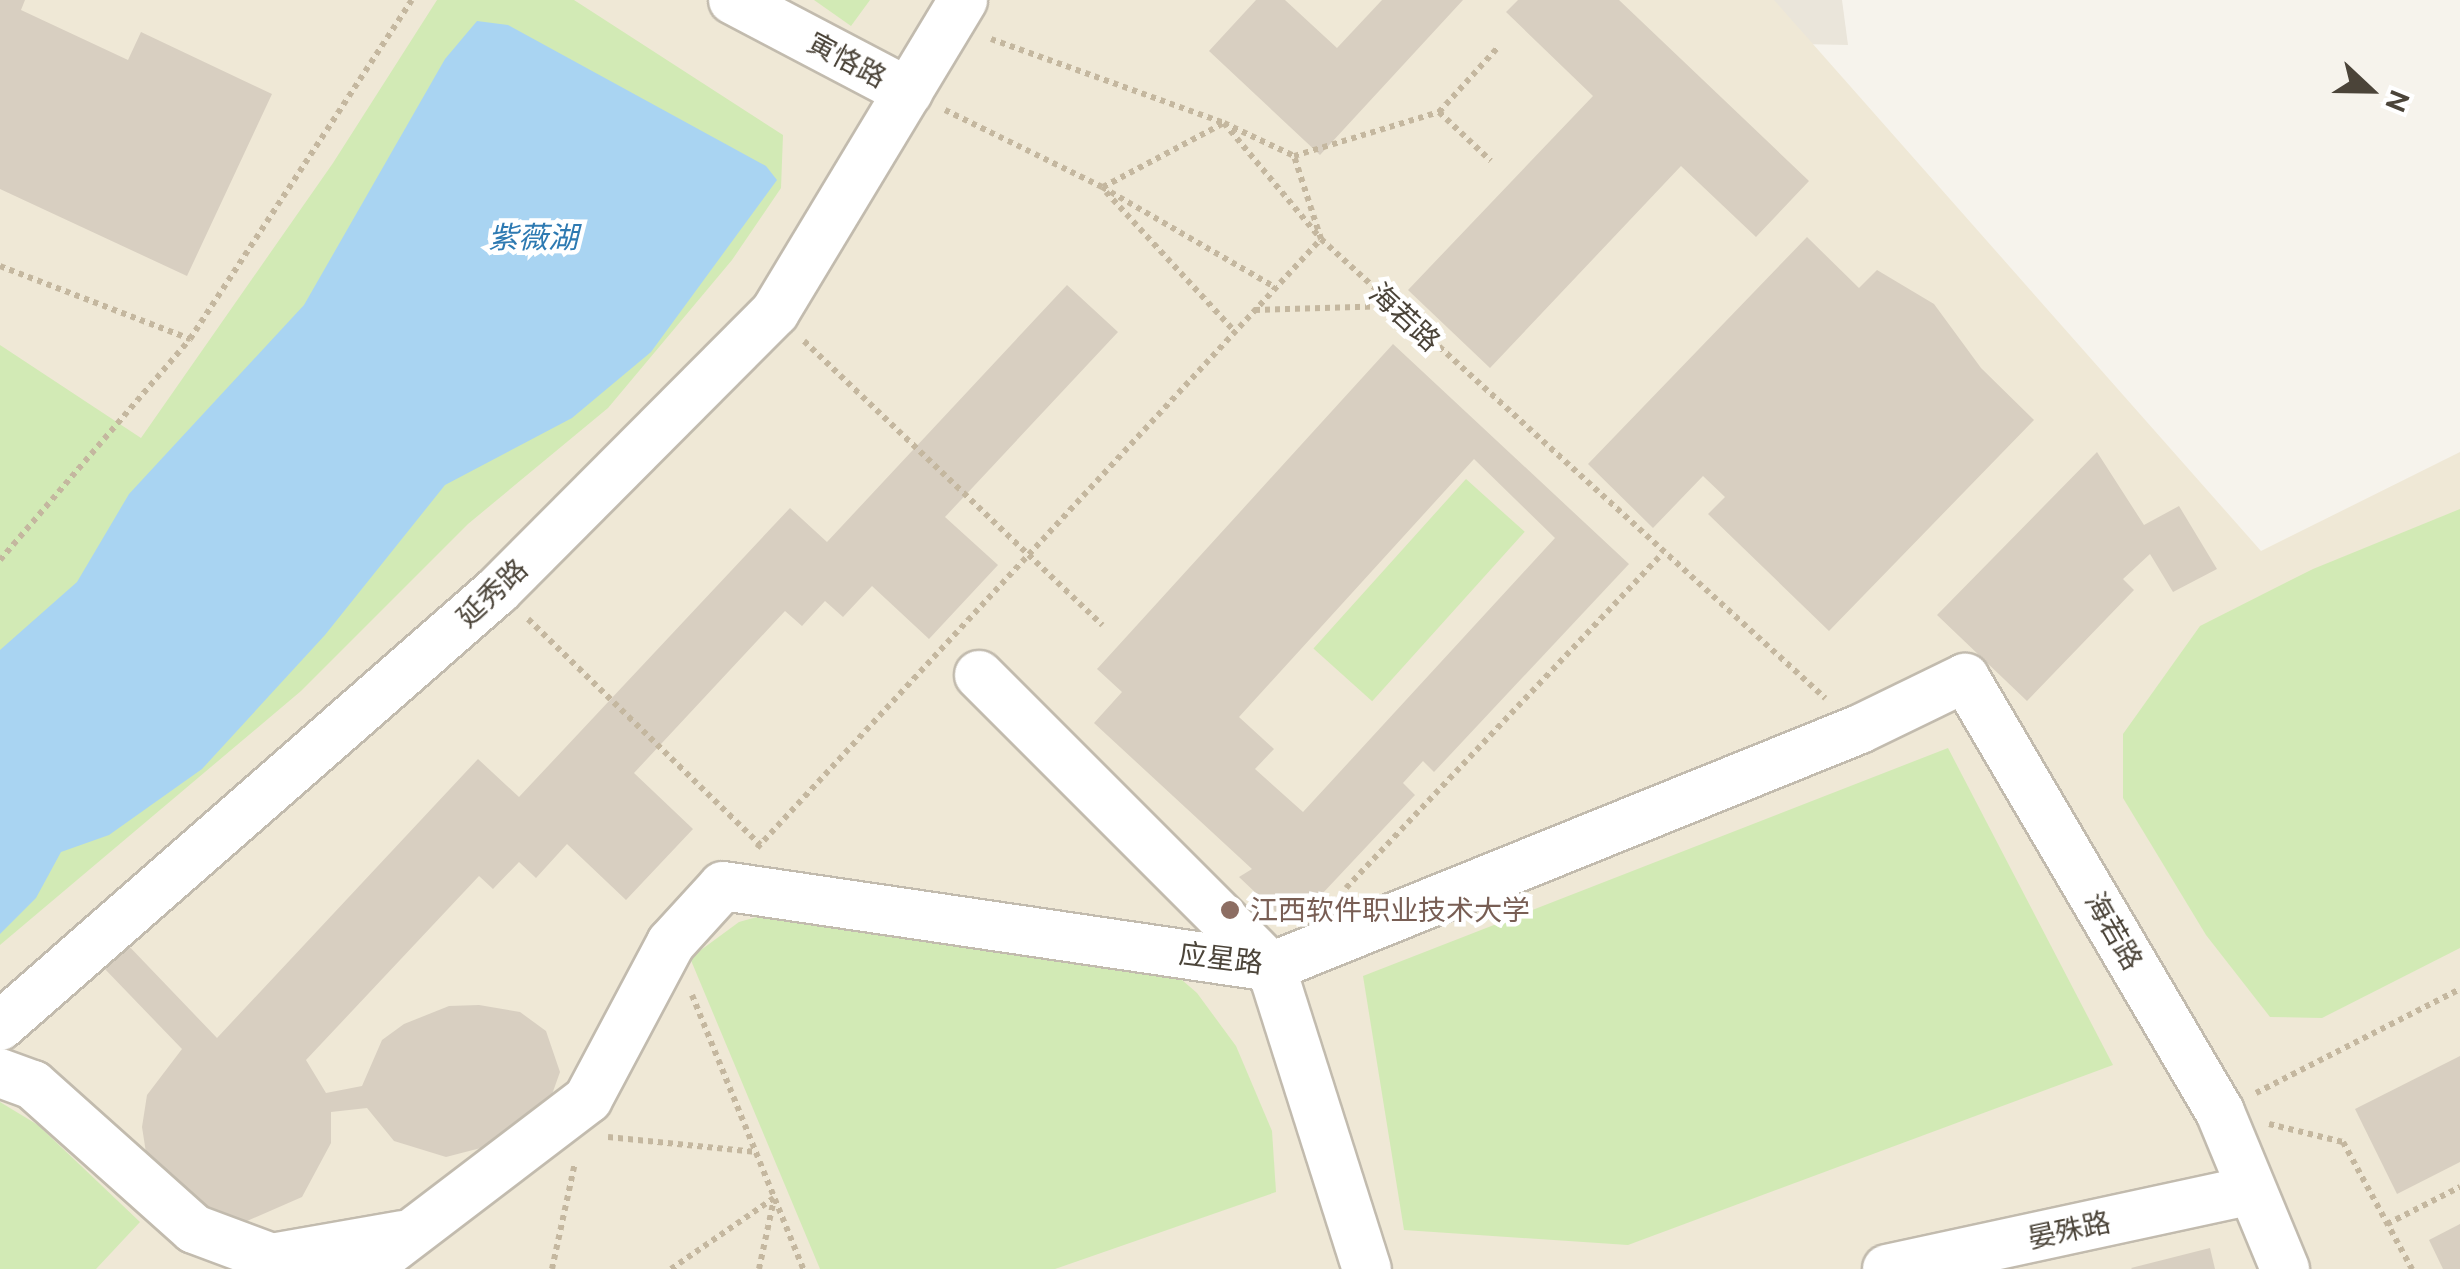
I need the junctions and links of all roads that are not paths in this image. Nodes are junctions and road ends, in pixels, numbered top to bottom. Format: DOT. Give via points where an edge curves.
graph roads {
  1 [pos="733,0"];
  2 [pos="963,0"];
  3 [pos="908,92"];
  4 [pos="979,676"];
  5 [pos="1966,678"];
  6 [pos="1271,967"];
  7 [pos="0,1026"];
  8 [pos="0,1073"];
  9 [pos="2250,1190"];
  10 [pos="402,1235"];
  11 [pos="365,1269"];
  12 [pos="1367,1269"];
  13 [pos="1886,1269"];
  14 [pos="2285,1269"];
  1 -- 3 [label="street, 寅恪路"];
  2 -- 3 [label="street, 延秀路"];
  3 -- 7 [label="street, 延秀路" via="775,312 498,590"];
  4 -- 6 [label="street"];
  5 -- 6 [label="street, 应星路" via="1860,729"];
  5 -- 9 [label="street, 海若路" via="2220,1112"];
  6 -- 10 [label="street, 应星路" via="723,886 671,943 585,1117"];
  6 -- 12 [label="street"];
  8 -- 10 [label="street" via="33,1086 194,1229 272,1258"];
  9 -- 13 [label="street, 晏殊路"];
  9 -- 14 [label="street, 海若路"];
  10 -- 11 [label="street"];
}
